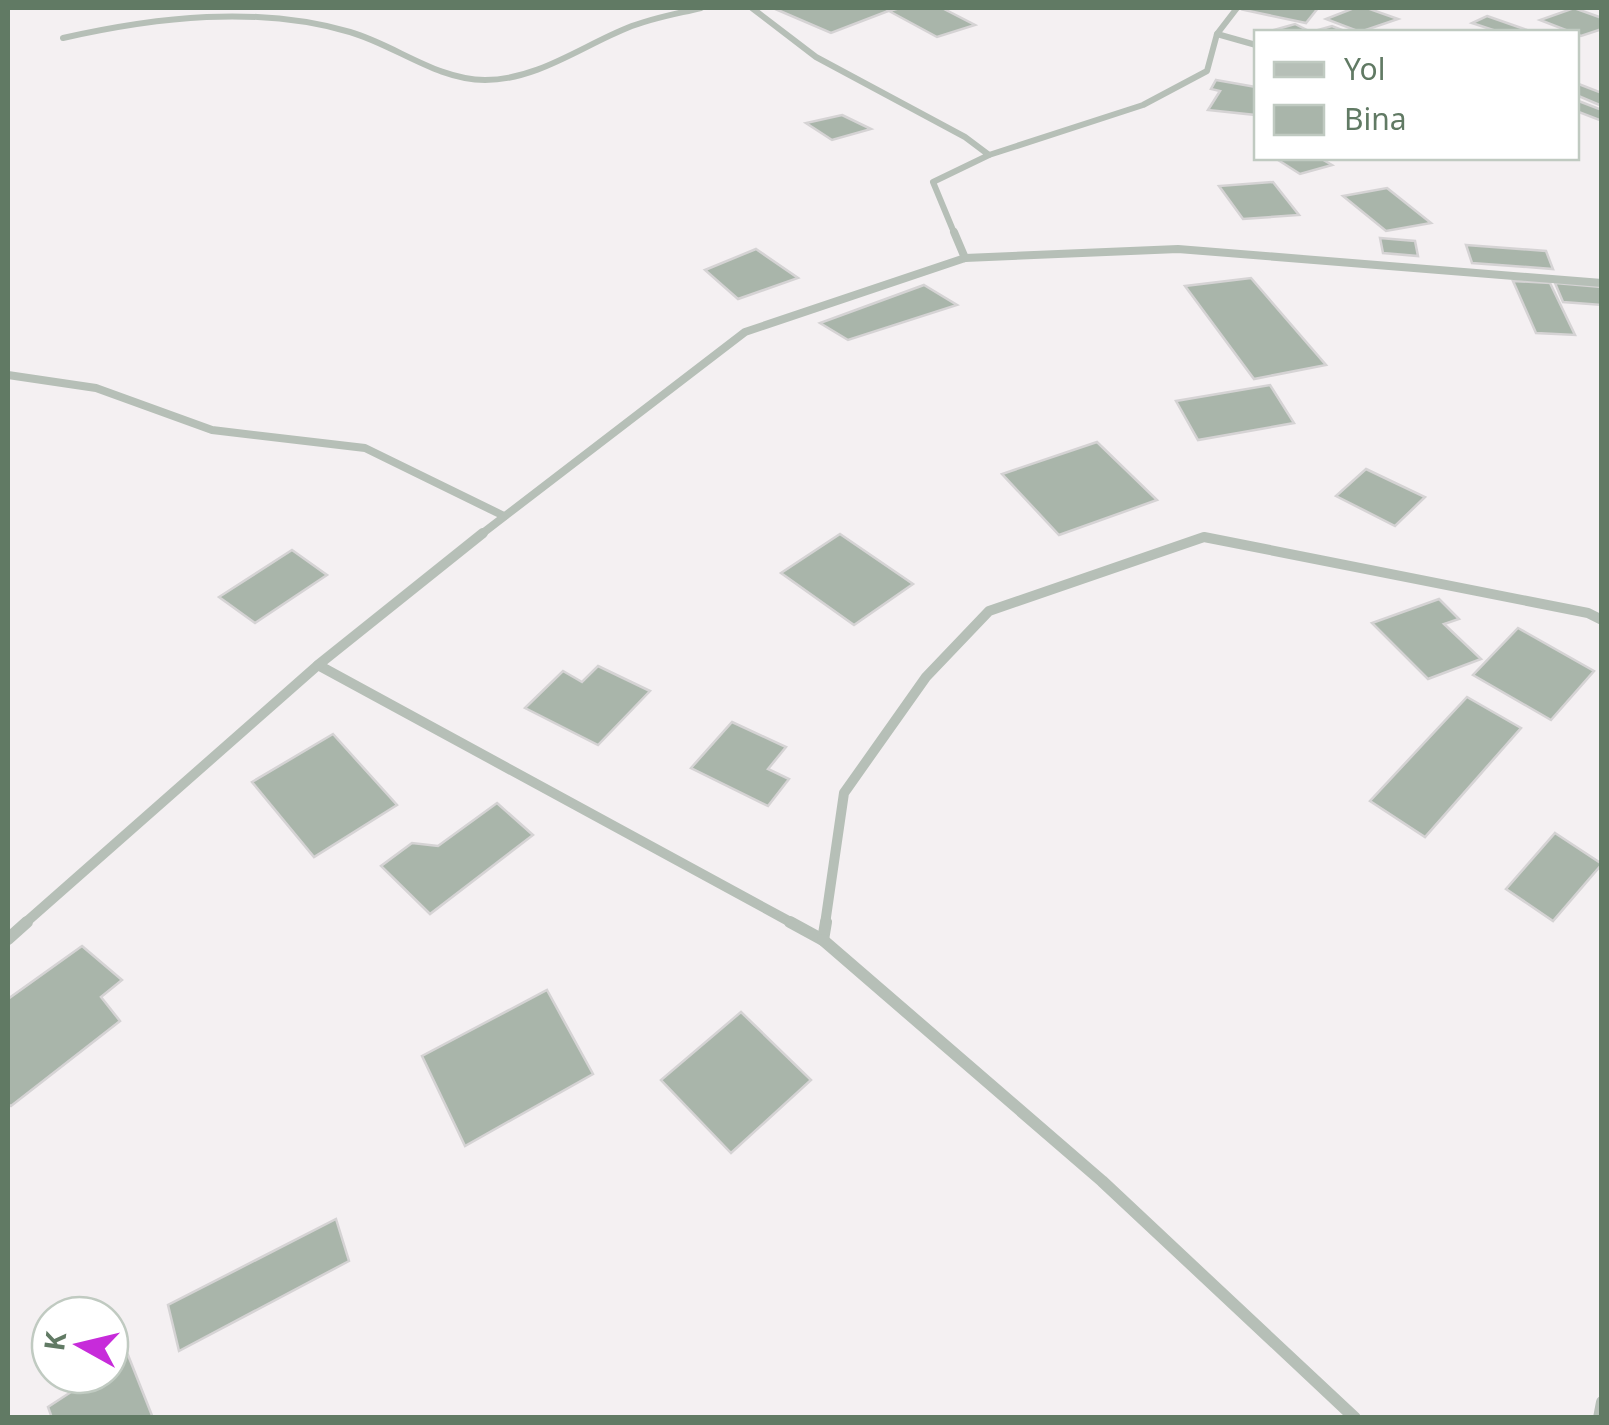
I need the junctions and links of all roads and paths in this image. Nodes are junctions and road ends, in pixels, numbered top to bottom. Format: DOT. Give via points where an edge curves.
graph roads {
  1 [pos="700,8"];
  2 [pos="752,8"];
  3 [pos="1237,8"];
  4 [pos="1217,34"];
  5 [pos="62,38"];
  6 [pos="1254,43"];
  7 [pos="989,154"];
  8 [pos="964,258"];
  9 [pos="1602,283"];
  10 [pos="8,375"];
  11 [pos="504,516"];
  12 [pos="1602,620"];
  13 [pos="318,665"];
  14 [pos="8,940"];
  15 [pos="822,940"];
  16 [pos="1602,1402"];
  17 [pos="1355,1418"];
  18 [pos="1599,1418"];
  1 -- 5 [label="street" via="630,26 521,76 491,80 450,76 391,45 288,21 122,23"];
  2 -- 7 [label="street" via="816,57"];
  3 -- 4 [label="street"];
  4 -- 6 [label="street"];
  4 -- 7 [label="street" via="1206,71 1143,105"];
  7 -- 8 [label="street" via="932,182"];
  8 -- 9 [label="street" via="1178,249"];
  8 -- 11 [label="street" via="746,332"];
  10 -- 11 [label="street" via="96,388 212,430 365,448"];
  11 -- 13 [label="street"];
  12 -- 15 [label="street" via="1204,537 988,611 926,677 844,793"];
  13 -- 14 [label="street"];
  13 -- 15 [label="street"];
  15 -- 17 [label="street" via="1102,1181"];
  16 -- 18 [label="street"];
}
